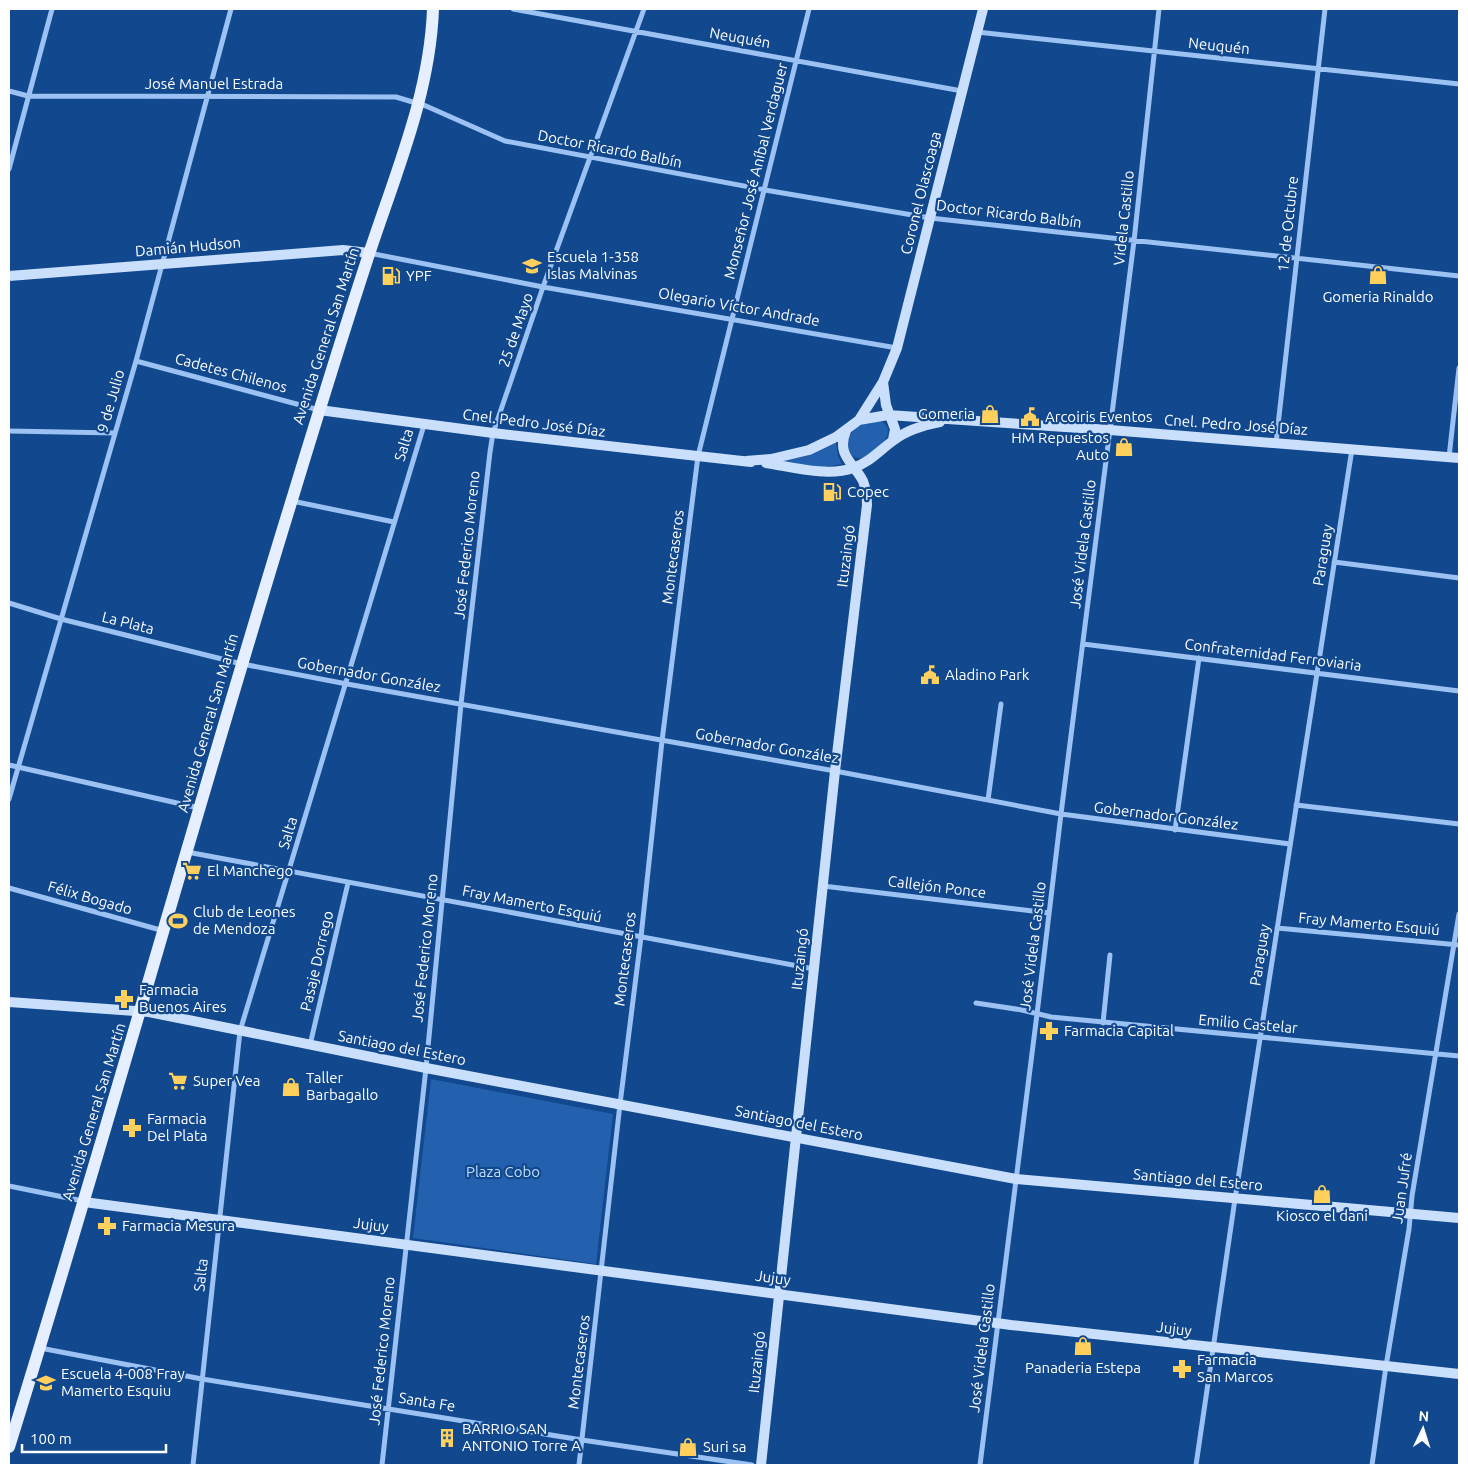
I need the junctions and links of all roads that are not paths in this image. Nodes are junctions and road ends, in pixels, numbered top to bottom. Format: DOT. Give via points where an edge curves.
graph roads {
  1 [pos="52,9"];
  2 [pos="232,9"];
  3 [pos="433,9"];
  4 [pos="514,9"];
  5 [pos="644,9"];
  6 [pos="810,9"];
  7 [pos="983,9"];
  8 [pos="1159,9"];
  9 [pos="1325,9"];
  10 [pos="635,32"];
  11 [pos="977,32"];
  12 [pos="1154,52"];
  13 [pos="797,61"];
  14 [pos="1318,69"];
  15 [pos="1459,84"];
  16 [pos="9,91"];
  17 [pos="962,91"];
  18 [pos="28,96"];
  19 [pos="207,96"];
  20 [pos="419,103"];
  21 [pos="590,158"];
  22 [pos="9,169"];
  23 [pos="765,190"];
  24 [pos="930,218"];
  25 [pos="1134,241"];
  26 [pos="369,253"];
  27 [pos="1297,259"];
  28 [pos="162,264"];
  29 [pos="9,276"];
  30 [pos="1459,276"];
  31 [pos="543,287"];
  32 [pos="731,318"];
  33 [pos="897,348"];
  34 [pos="136,361"];
  35 [pos="1459,368"];
  36 [pos="883,382"];
  37 [pos="319,410"];
  38 [pos="890,419"];
  39 [pos="859,420"];
  40 [pos="950,420"];
  41 [pos="424,425"];
  42 [pos="1110,430"];
  43 [pos="9,431"];
  44 [pos="846,431"];
  45 [pos="115,432"];
  46 [pos="493,433"];
  47 [pos="893,440"];
  48 [pos="1276,443"];
  49 [pos="1352,449"];
  50 [pos="698,456"];
  51 [pos="1454,457"];
  52 [pos="746,461"];
  53 [pos="852,465"];
  54 [pos="291,501"];
  55 [pos="394,522"];
  56 [pos="1334,562"];
  57 [pos="1459,578"];
  58 [pos="9,602"];
  59 [pos="61,619"];
  60 [pos="1083,644"];
  61 [pos="1199,658"];
  62 [pos="242,664"];
  63 [pos="1317,672"];
  64 [pos="347,684"];
  65 [pos="1459,691"];
  66 [pos="461,704"];
  67 [pos="1000,704"];
  68 [pos="662,741"];
  69 [pos="9,765"];
  70 [pos="18,767"];
  71 [pos="835,771"];
  72 [pos="9,798"];
  73 [pos="988,800"];
  74 [pos="1296,805"];
  75 [pos="200,808"];
  76 [pos="1060,814"];
  77 [pos="1459,824"];
  78 [pos="1175,830"];
  79 [pos="1290,844"];
  80 [pos="187,852"];
  81 [pos="289,872"];
  82 [pos="348,883"];
  83 [pos="823,886"];
  84 [pos="9,888"];
  85 [pos="442,900"];
  86 [pos="1049,913"];
  87 [pos="1459,914"];
  88 [pos="1277,928"];
  89 [pos="164,931"];
  90 [pos="641,937"];
  91 [pos="1457,945"];
  92 [pos="1110,955"];
  93 [pos="814,969"];
  94 [pos="9,1002"];
  95 [pos="976,1003"];
  96 [pos="141,1011"];
  97 [pos="1037,1014"];
  98 [pos="1103,1022"];
  99 [pos="240,1031"];
  100 [pos="1260,1037"];
  101 [pos="310,1045"];
  102 [pos="1436,1054"];
  103 [pos="1459,1056"];
  104 [pos="426,1068"];
  105 [pos="620,1104"];
  106 [pos="796,1138"];
  107 [pos="1016,1179"];
  108 [pos="9,1186"];
  109 [pos="1235,1199"];
  110 [pos="84,1202"];
  111 [pos="1410,1214"];
  112 [pos="1459,1218"];
  113 [pos="220,1220"];
  114 [pos="406,1245"];
  115 [pos="602,1271"];
  116 [pos="779,1294"];
  117 [pos="998,1323"];
  118 [pos="40,1348"];
  119 [pos="1213,1348"];
  120 [pos="1386,1366"];
  121 [pos="1459,1374"];
  122 [pos="202,1379"];
  123 [pos="389,1409"];
  124 [pos="582,1440"];
  125 [pos="9,1447"];
  126 [pos="193,1465"];
  127 [pos="382,1465"];
  128 [pos="580,1465"];
  129 [pos="752,1465"];
  130 [pos="761,1465"];
  131 [pos="980,1465"];
  132 [pos="1196,1465"];
  133 [pos="1372,1465"];
  1 -- 18 [label="street"];
  2 -- 19 [label="street, 9 de Julio"];
  3 -- 20 [label="main road, Avenida General San Martín" via="430,52"];
  4 -- 10 [label="street, Neuquén"];
  5 -- 10 [label="street, 25 de Mayo"];
  6 -- 13 [label="street, Monseñor José Aníbal Verdaguer"];
  7 -- 11 [label="street, Coronel Olascoaga"];
  8 -- 12 [label="street, Videla Castillo"];
  9 -- 14 [label="street, 12 de Octubre"];
  10 -- 13 [label="street, Neuquén"];
  10 -- 21 [label="street, 25 de Mayo"];
  11 -- 12 [label="street, Neuquén"];
  11 -- 17 [label="street, Coronel Olascoaga"];
  12 -- 14 [label="street, Neuquén"];
  12 -- 25 [label="street, Videla Castillo"];
  13 -- 17 [label="street, Neuquén"];
  13 -- 23 [label="street, Monseñor José Aníbal Verdaguer"];
  14 -- 15 [label="street, Neuquén"];
  14 -- 27 [label="street, 12 de Octubre"];
  16 -- 18 [label="street, José Manuel Estrada"];
  17 -- 24 [label="street, Coronel Olascoaga"];
  18 -- 19 [label="street, José Manuel Estrada"];
  18 -- 22 [label="street"];
  19 -- 20 [label="street, José Manuel Estrada" via="388,96"];
  19 -- 28 [label="street, 9 de Julio"];
  20 -- 21 [label="street, Doctor Ricardo Balbín" via="505,141"];
  20 -- 26 [label="main road, Avenida General San Martín"];
  21 -- 23 [label="street, Doctor Ricardo Balbín"];
  21 -- 31 [label="street, 25 de Mayo"];
  23 -- 24 [label="street, Doctor Ricardo Balbín"];
  23 -- 32 [label="street, Monseñor José Aníbal Verdaguer"];
  24 -- 25 [label="street, Doctor Ricardo Balbín"];
  24 -- 33 [label="street, Coronel Olascoaga"];
  25 -- 27 [label="street, Doctor Ricardo Balbín"];
  25 -- 42 [label="street, Videla Castillo"];
  26 -- 28 [label="street, Damián Hudson" via="343,250"];
  26 -- 31 [label="street, Olegario Víctor Andrade"];
  26 -- 37 [label="main road, Avenida General San Martín"];
  27 -- 30 [label="street, Doctor Ricardo Balbín"];
  27 -- 48 [label="street, 12 de Octubre"];
  28 -- 29 [label="street, Damián Hudson"];
  28 -- 34 [label="street, 9 de Julio"];
  31 -- 32 [label="street, Olegario Víctor Andrade"];
  31 -- 46 [label="street, 25 de Mayo"];
  32 -- 33 [label="street, Olegario Víctor Andrade"];
  32 -- 50 [label="street, Monseñor José Aníbal Verdaguer"];
  33 -- 36 [label="street, Coronel Olascoaga"];
  34 -- 37 [label="street, Cadetes Chilenos"];
  34 -- 45 [label="street, 9 de Julio"];
  35 -- 51 [label="street"];
  36 -- 38 [label="street"];
  36 -- 39 [label="street, Coronel Olascoaga"];
  37 -- 41 [label="street, Cnel. Pedro José Díaz"];
  37 -- 54 [label="main road, Avenida General San Martín"];
  38 -- 39 [label="street, Cnel. Pedro José Díaz" via="874,416"];
  38 -- 40 [label="street, Cnel. Pedro José Díaz"];
  38 -- 47 [label="street" via="894,429"];
  39 -- 44 [label="street, Cnel. Pedro José Díaz"];
  40 -- 42 [label="street, Cnel. Pedro José Díaz"];
  40 -- 47 [label="street, Cnel. Pedro José Díaz" via="916,428"];
  41 -- 46 [label="street, Cnel. Pedro José Díaz"];
  41 -- 55 [label="street, Salta"];
  42 -- 48 [label="street, Cnel. Pedro José Díaz"];
  42 -- 60 [label="street, José Videla Castillo"];
  43 -- 45 [label="street"];
  44 -- 52 [label="street, Cnel. Pedro José Díaz" via="809,450 772,459"];
  44 -- 53 [label="street" via="843,447"];
  45 -- 59 [label="street, 9 de Julio"];
  46 -- 50 [label="street, Cnel. Pedro José Díaz"];
  46 -- 66 [label="street, José Federico Moreno"];
  47 -- 53 [label="street, Cnel. Pedro José Díaz" via="865,463"];
  48 -- 49 [label="street, Cnel. Pedro José Díaz"];
  49 -- 51 [label="street, Cnel. Pedro José Díaz"];
  49 -- 56 [label="street, Paraguay"];
  50 -- 52 [label="street, Cnel. Pedro José Díaz"];
  50 -- 68 [label="street, Montecaseros"];
  52 -- 53 [label="street, Cnel. Pedro José Díaz" via="828,472 841,471"];
  53 -- 71 [label="street, Ituzaingó" via="864,483 867,505"];
  54 -- 55 [label="street"];
  54 -- 62 [label="main road, Avenida General San Martín"];
  55 -- 64 [label="street, Salta"];
  56 -- 57 [label="street"];
  56 -- 63 [label="street, Paraguay"];
  58 -- 59 [label="street, La Plata"];
  59 -- 62 [label="street, La Plata"];
  59 -- 70 [label="street, 9 de Julio"];
  60 -- 61 [label="street, Confraternidad Ferroviaria"];
  60 -- 76 [label="street, José Videla Castillo"];
  61 -- 63 [label="street, Confraternidad Ferroviaria"];
  61 -- 78 [label="street"];
  62 -- 64 [label="street, Gobernador González"];
  62 -- 75 [label="main road, Avenida General San Martín"];
  63 -- 65 [label="street, Confraternidad Ferroviaria"];
  63 -- 74 [label="street, Paraguay"];
  64 -- 66 [label="street, Gobernador González"];
  64 -- 81 [label="street, Salta"];
  66 -- 68 [label="street, Gobernador González"];
  66 -- 85 [label="street, José Federico Moreno"];
  67 -- 73 [label="street"];
  68 -- 71 [label="street, Gobernador González"];
  68 -- 90 [label="street, Montecaseros"];
  69 -- 70 [label="street"];
  70 -- 72 [label="street, 9 de Julio"];
  70 -- 75 [label="street"];
  71 -- 73 [label="street, Gobernador González"];
  71 -- 83 [label="street, Ituzaingó"];
  73 -- 76 [label="street, Gobernador González"];
  74 -- 77 [label="street"];
  74 -- 79 [label="street, Paraguay"];
  75 -- 80 [label="main road, Avenida General San Martín"];
  76 -- 78 [label="street, Gobernador González"];
  76 -- 86 [label="street, José Videla Castillo"];
  78 -- 79 [label="street, Gobernador González"];
  79 -- 88 [label="street, Paraguay"];
  80 -- 81 [label="street, Fray Mamerto Esquiú"];
  80 -- 89 [label="main road, Avenida General San Martín"];
  81 -- 82 [label="street, Fray Mamerto Esquiú"];
  81 -- 99 [label="street, Salta"];
  82 -- 85 [label="street, Fray Mamerto Esquiú"];
  82 -- 101 [label="street, Pasaje Dorrego"];
  83 -- 86 [label="street, Callejón Ponce"];
  83 -- 93 [label="street, Ituzaingó"];
  84 -- 89 [label="street, Félix Bogado"];
  85 -- 90 [label="street, Fray Mamerto Esquiú"];
  85 -- 104 [label="street, José Federico Moreno"];
  86 -- 97 [label="street, José Videla Castillo"];
  87 -- 91 [label="street, Juan Jufré"];
  88 -- 91 [label="street, Fray Mamerto Esquiú"];
  88 -- 100 [label="street, Paraguay"];
  89 -- 96 [label="main road, Avenida General San Martín"];
  90 -- 93 [label="street, Fray Mamerto Esquiú"];
  90 -- 105 [label="street, Montecaseros"];
  91 -- 102 [label="street, Juan Jufré"];
  92 -- 98 [label="street"];
  93 -- 106 [label="street, Ituzaingó"];
  94 -- 96 [label="street, Santiago del Estero"];
  95 -- 97 [label="street, Emilio Castelar"];
  96 -- 99 [label="street, Santiago del Estero"];
  96 -- 110 [label="main road, Avenida General San Martín"];
  97 -- 98 [label="street, Emilio Castelar"];
  97 -- 107 [label="street, José Videla Castillo"];
  98 -- 100 [label="street, Emilio Castelar"];
  99 -- 101 [label="street, Santiago del Estero"];
  99 -- 113 [label="street, Salta"];
  100 -- 102 [label="street, Emilio Castelar"];
  100 -- 109 [label="street, Paraguay"];
  101 -- 104 [label="street, Santiago del Estero"];
  102 -- 103 [label="street, Emilio Castelar"];
  102 -- 111 [label="street, Juan Jufré"];
  104 -- 105 [label="street, Santiago del Estero"];
  104 -- 114 [label="street, José Federico Moreno"];
  105 -- 106 [label="street, Santiago del Estero"];
  105 -- 115 [label="street, Montecaseros"];
  106 -- 107 [label="street, Santiago del Estero"];
  106 -- 116 [label="street, Ituzaingó"];
  107 -- 109 [label="street, Santiago del Estero"];
  107 -- 117 [label="street, José Videla Castillo"];
  108 -- 110 [label="street"];
  109 -- 111 [label="street, Santiago del Estero"];
  109 -- 119 [label="street, Paraguay"];
  110 -- 113 [label="street, Jujuy"];
  110 -- 118 [label="main road, Avenida General San Martín"];
  111 -- 112 [label="street, Santiago del Estero"];
  111 -- 120 [label="street, Juan Jufré"];
  113 -- 114 [label="street, Jujuy"];
  113 -- 122 [label="street, Salta"];
  114 -- 115 [label="street, Jujuy"];
  114 -- 123 [label="street, José Federico Moreno"];
  115 -- 116 [label="street, Jujuy"];
  115 -- 124 [label="street, Montecaseros"];
  116 -- 117 [label="street, Jujuy"];
  116 -- 130 [label="street, Ituzaingó"];
  117 -- 119 [label="street, Jujuy"];
  117 -- 131 [label="street, José Videla Castillo"];
  118 -- 122 [label="street, Santa Fe"];
  118 -- 125 [label="main road, Avenida General San Martín"];
  119 -- 120 [label="street, Jujuy"];
  119 -- 132 [label="street, Paraguay"];
  120 -- 121 [label="street, Jujuy"];
  120 -- 133 [label="street, Juan Jufré"];
  122 -- 123 [label="street, Santa Fe"];
  122 -- 126 [label="street, Salta"];
  123 -- 124 [label="street, Santa Fe"];
  123 -- 127 [label="street, José Federico Moreno"];
  124 -- 128 [label="street, Montecaseros"];
  124 -- 129 [label="street, Santa Fe"];
}
